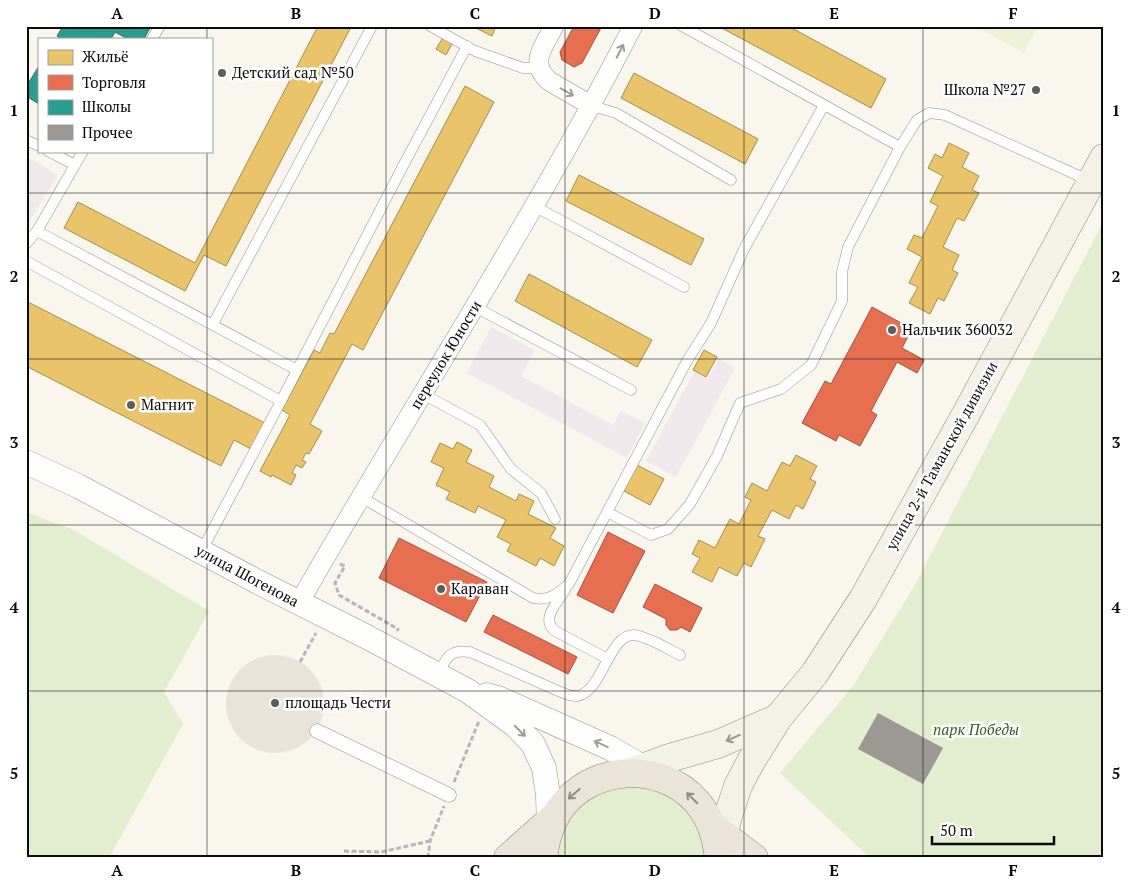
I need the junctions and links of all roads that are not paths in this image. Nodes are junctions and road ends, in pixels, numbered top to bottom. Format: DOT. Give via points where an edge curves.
graph roads {
  1 [pos="160,26"];
  2 [pos="372,26"];
  3 [pos="430,26"];
  4 [pos="554,26"];
  5 [pos="633,26"];
  6 [pos="682,26"];
  7 [pos="153,38"];
  8 [pos="467,46"];
  9 [pos="538,68"];
  10 [pos="824,105"];
  11 [pos="592,106"];
  12 [pos="26,140"];
  13 [pos="38,146"];
  14 [pos="900,148"];
  15 [pos="50,152"];
  16 [pos="83,152"];
  17 [pos="1104,158"];
  18 [pos="75,166"];
  19 [pos="731,180"];
  20 [pos="1091,182"];
  21 [pos="534,206"];
  22 [pos="38,231"];
  23 [pos="26,244"];
  24 [pos="26,261"];
  25 [pos="684,287"];
  26 [pos="475,307"];
  27 [pos="213,324"];
  28 [pos="297,370"];
  29 [pos="631,390"];
  30 [pos="423,394"];
  31 [pos="282,401"];
  32 [pos="26,462"];
  33 [pos="361,497"];
  34 [pos="607,512"];
  35 [pos="555,519"];
  36 [pos="201,552"];
  37 [pos="569,584"];
  38 [pos="299,603"];
  39 [pos="680,655"];
  40 [pos="608,659"];
  41 [pos="438,675"];
  42 [pos="468,691"];
  43 [pos="778,718"];
  44 [pos="319,727"];
  45 [pos="646,773"];
  46 [pos="450,791"];
  47 [pos="551,823"];
  48 [pos="718,844"];
  49 [pos="508,858"];
  50 [pos="544,858"];
  51 [pos="754,858"];
  1 -- 7 [label="lane"];
  2 -- 27 [label="lane"];
  3 -- 8 [label="lane"];
  4 -- 9 [label="street" via="537,60"];
  11 -- 5 [label="street, переулок Юности, one-way"];
  6 -- 10 [label="lane"];
  8 -- 9 [label="lane" via="523,68"];
  8 -- 28 [label="lane"];
  9 -- 11 [label="street, one-way" via="548,81"];
  10 -- 14 [label="lane"];
  10 -- 34 [label="lane" via="744,249 711,323"];
  11 -- 19 [label="lane" via="616,113"];
  11 -- 21 [label="street, переулок Юности"];
  12 -- 13 [label="lane"];
  14 -- 20 [label="lane" via="917,120 929,113 945,115"];
  14 -- 34 [label="lane" via="848,247 842,272 842,301 811,365 781,389 740,403 717,456 690,504 668,529 651,535"];
  15 -- 18 [label="lane"];
  16 -- 18 [label="lane"];
  17 -- 20 [label="main road, улица 2-й Таманской дивизии"];
  18 -- 22 [label="lane"];
  20 -- 43 [label="main road, улица 2-й Таманской дивизии" via="863,599 815,673"];
  21 -- 25 [label="lane"];
  21 -- 26 [label="street, переулок Юности"];
  22 -- 23 [label="lane"];
  22 -- 27 [label="lane"];
  24 -- 31 [label="lane"];
  26 -- 29 [label="lane"];
  26 -- 30 [label="street, переулок Юности"];
  27 -- 28 [label="lane"];
  28 -- 31 [label="lane"];
  30 -- 33 [label="street, переулок Юности"];
  30 -- 35 [label="lane" via="480,425 511,469 541,493"];
  31 -- 36 [label="lane"];
  32 -- 36 [label="street, улица Шогенова"];
  33 -- 37 [label="lane" via="533,598 544,600"];
  33 -- 38 [label="street, переулок Юности"];
  34 -- 37 [label="lane"];
  36 -- 38 [label="street, улица Шогенова"];
  37 -- 40 [label="lane" via="548,617 549,625"];
  38 -- 41 [label="street, улица Шогенова"];
  39 -- 40 [label="lane" via="631,635 622,639"];
  40 -- 41 [label="lane" via="592,686 577,696 570,696 470,652 457,652 447,657"];
  41 -- 42 [label="street, улица Шогенова"];
  45 -- 42 [label="street, one-way" via="610,748 498,698"];
  42 -- 47 [label="street, one-way" via="514,725 533,744 544,768"];
  43 -- 45 [label="main road, one-way"];
  43 -- 48 [label="main road, улица 2-й Таманской дивизии" via="738,786"];
  44 -- 46 [label="street"];
  45 -- 47 [label="main road, one-way" via="613,774 596,780 567,800"];
  48 -- 45 [label="main road, one-way" via="706,814 687,792"];
  47 -- 49 [label="main road"];
  47 -- 50 [label="main road"];
  48 -- 51 [label="main road"];
}
